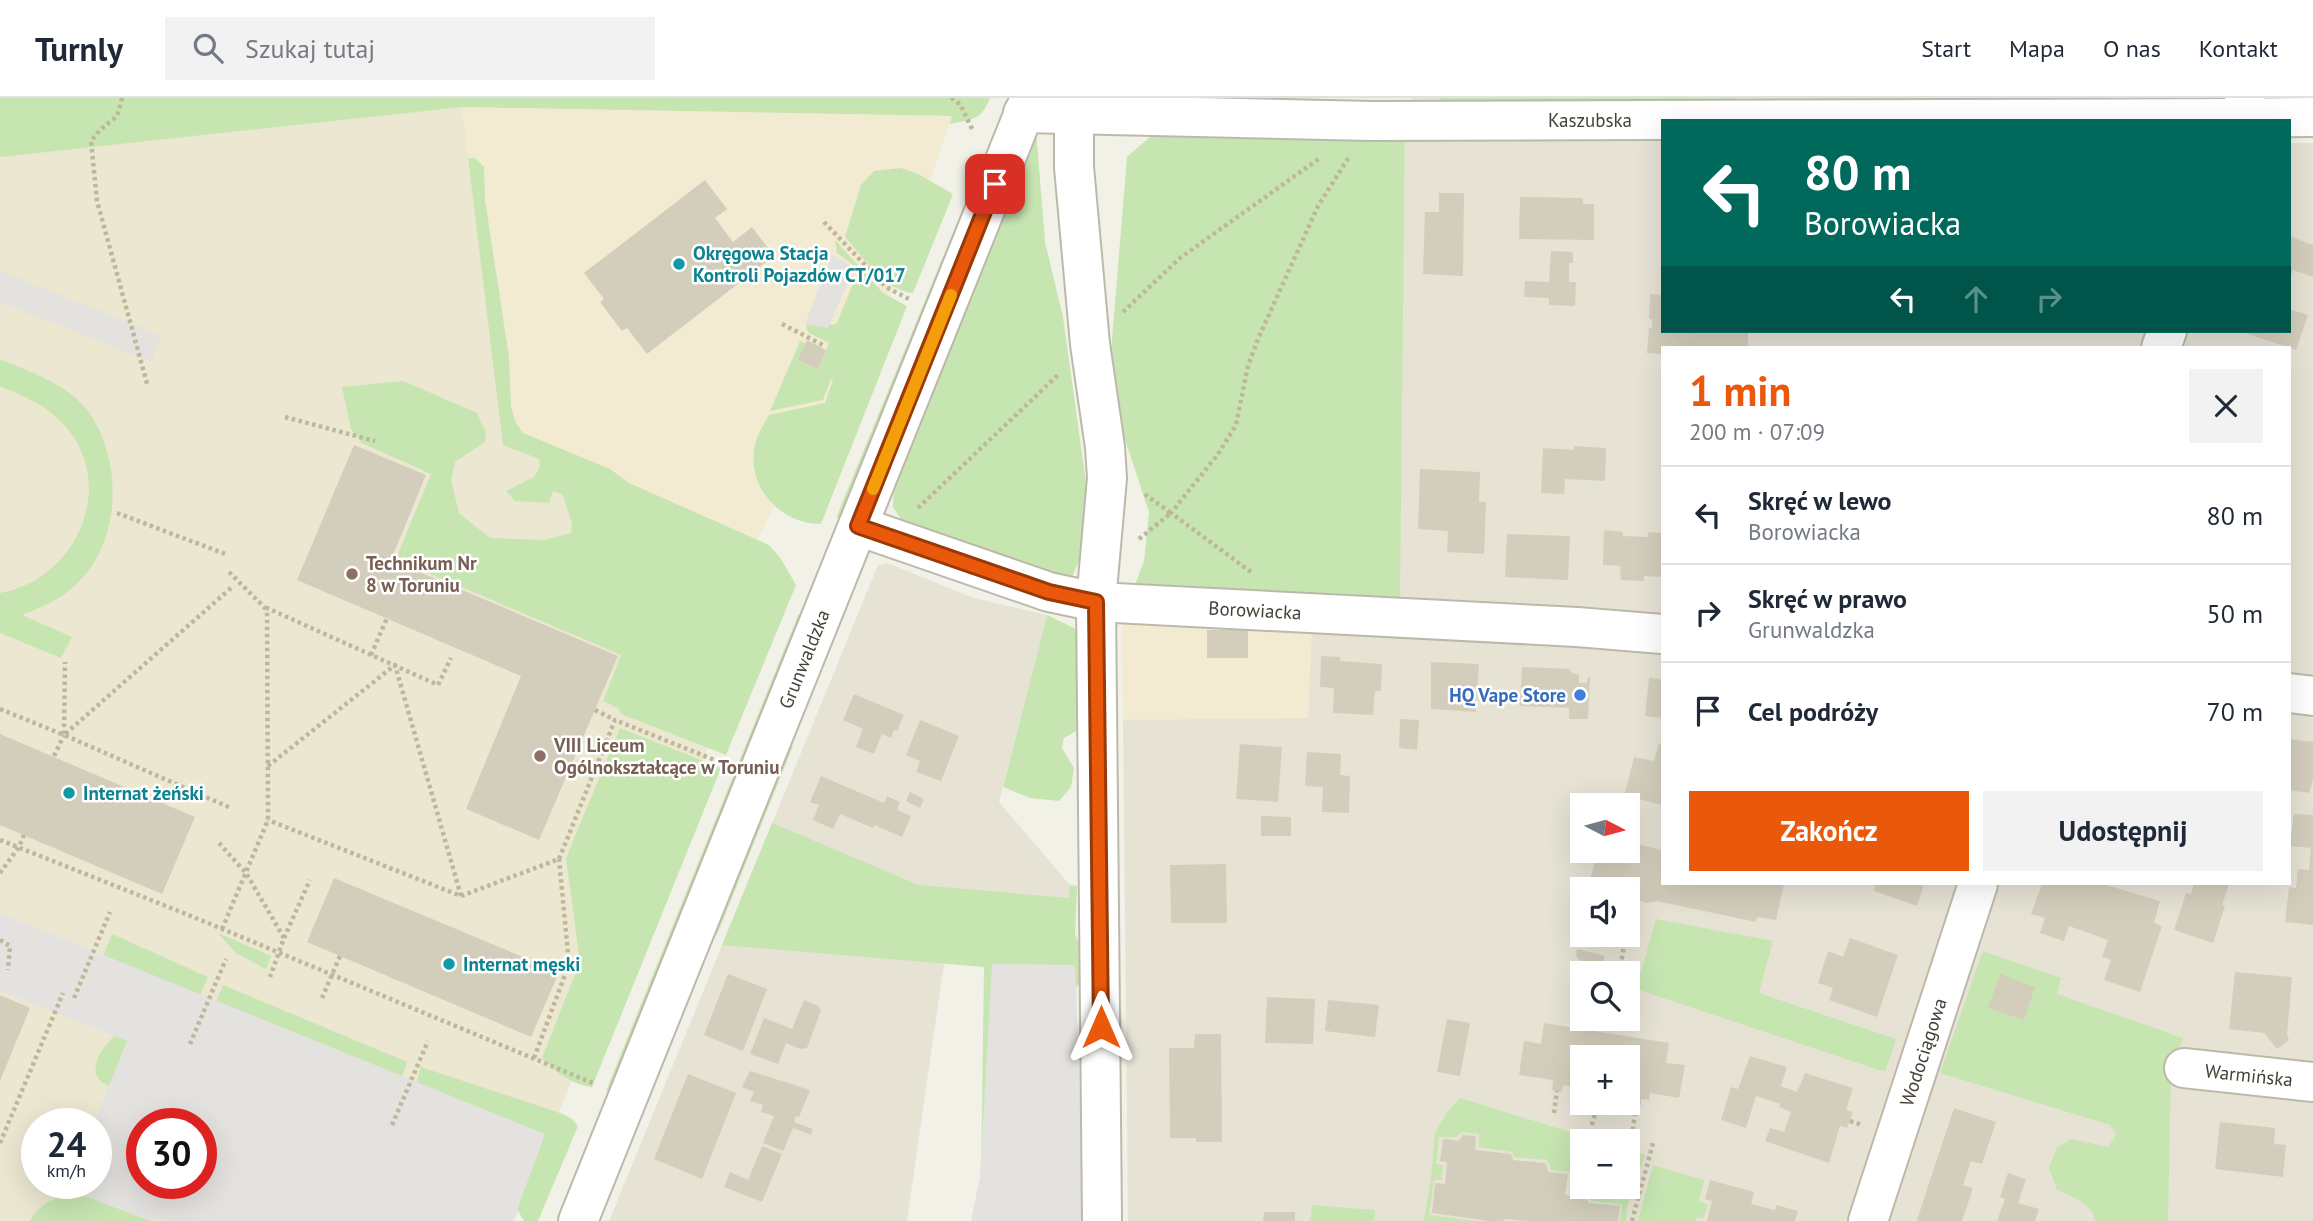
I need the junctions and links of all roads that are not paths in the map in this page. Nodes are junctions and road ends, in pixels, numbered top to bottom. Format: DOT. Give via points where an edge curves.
graph roads {
  1 [pos="1026,106"];
  2 [pos="2069,108"];
  3 [pos="2242,112"];
  4 [pos="1074,114"];
  5 [pos="2313,117"];
  6 [pos="858,526"];
  7 [pos="1096,602"];
  8 [pos="1661,635"];
  9 [pos="2291,693"];
  10 [pos="2313,696"];
  11 [pos="1978,885"];
  12 [pos="2184,1068"];
  13 [pos="2313,1082"];
  14 [pos="578,1221"];
  15 [pos="1102,1221"];
  16 [pos="1868,1221"];
  1 -- 4 [label="street, Kaszubska"];
  1 -- 6 [label="street, Grunwaldzka"];
  2 -- 3 [label="street, Kaszubska"];
  2 -- 4 [label="street, Kaszubska" via="1383,121"];
  3 -- 5 [label="street, Kaszubska"];
  4 -- 7 [label="street" via="1074,167 1090,344 1107,478"];
  6 -- 7 [label="street, Borowiacka" via="1049,592"];
  6 -- 14 [label="street, Grunwaldzka"];
  7 -- 8 [label="street, Borowiacka"];
  7 -- 15 [label="street"];
  9 -- 10 [label="street"];
  11 -- 16 [label="street, Wodociągowa"];
  12 -- 13 [label="street, Warmińska"];
}
